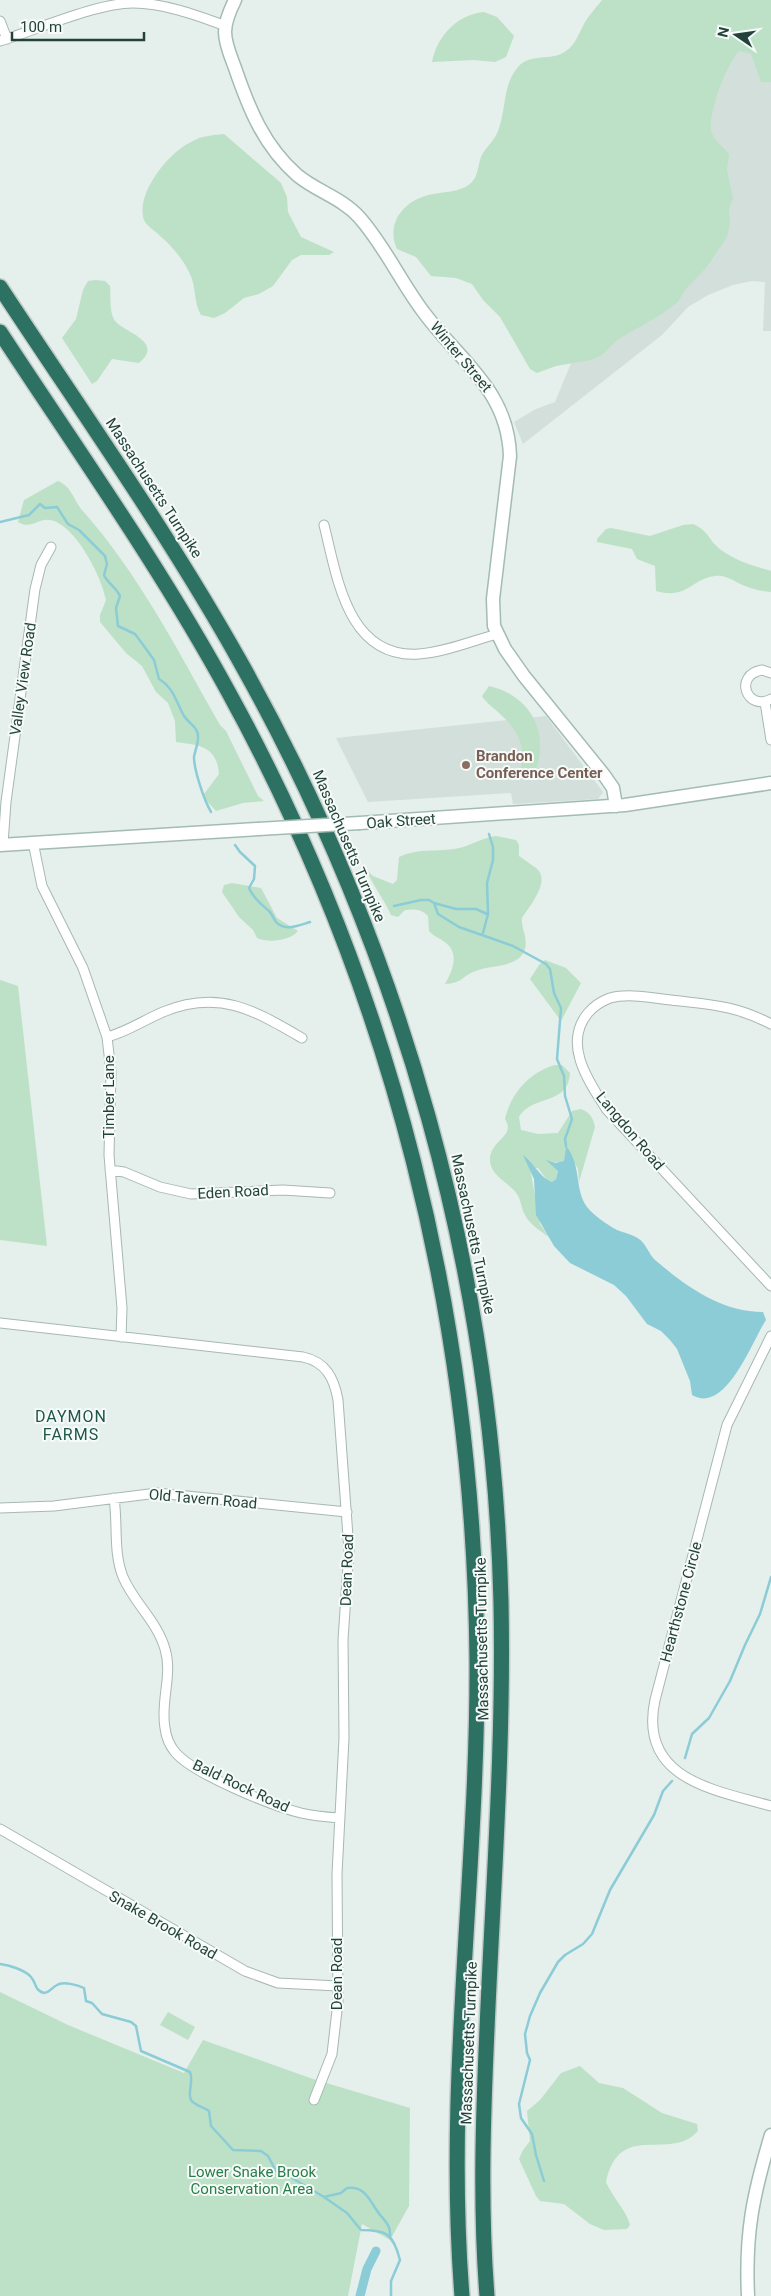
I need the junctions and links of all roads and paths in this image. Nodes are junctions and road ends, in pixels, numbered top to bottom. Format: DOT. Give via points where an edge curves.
graph roads {
  1 [pos="235,0"];
  2 [pos="0,21"];
  3 [pos="226,26"];
  4 [pos="4,40"];
  5 [pos="0,287"];
  6 [pos="0,332"];
  7 [pos="324,525"];
  8 [pos="51,547"];
  9 [pos="497,634"];
  10 [pos="771,673"];
  11 [pos="768,701"];
  12 [pos="771,740"];
  13 [pos="771,783"];
  14 [pos="616,806"];
  15 [pos="33,842"];
  16 [pos="2,844"];
  17 [pos="771,1024"];
  18 [pos="107,1037"];
  19 [pos="302,1038"];
  20 [pos="110,1170"];
  21 [pos="330,1193"];
  22 [pos="771,1286"];
  23 [pos="0,1323"];
  24 [pos="771,1336"];
  25 [pos="121,1337"];
  26 [pos="114,1498"];
  27 [pos="0,1508"];
  28 [pos="347,1512"];
  29 [pos="771,1806"];
  30 [pos="339,1818"];
  31 [pos="0,1829"];
  32 [pos="338,1986"];
  33 [pos="314,2100"];
  34 [pos="771,2135"];
  35 [pos="462,2296"];
  36 [pos="487,2296"];
  37 [pos="748,2296"];
  1 -- 3 [label="street, Winter Street"];
  2 -- 4 [label="street"];
  3 -- 4 [label="street" via="149,4 120,4"];
  3 -- 9 [label="street, Winter Street" via="226,43 250,110 268,141 298,175 358,216 425,314 485,384 501,410 509,435 510,456 493,599 492,618"];
  5 -- 36 [label="highway, Massachusetts Turnpike" via="199,591 256,690 304,785 380,966 421,1090 444,1177 479,1354 490,1443 500,1575 501,1696 482,2154"];
  6 -- 35 [label="highway, Massachusetts Turnpike" via="183,611 276,783 316,872 364,994 394,1086 424,1204 446,1308 461,1405 475,1591 476,1729 458,2152"];
  7 -- 9 [label="street" via="347,608 361,630 380,645 392,651 417,654"];
  8 -- 16 [label="street, Valley View Road" via="36,589"];
  9 -- 14 [label="street, Winter Street" via="524,676 600,769 612,788"];
  10 -- 11 [label="street" via="756,671 746,683 751,698 758,702"];
  11 -- 12 [label="street"];
  13 -- 14 [label="street, Oak Street"];
  14 -- 15 [label="street, Oak Street, bridge"];
  15 -- 16 [label="street, Oak Street"];
  15 -- 18 [label="street, Timber Lane" via="42,886 86,975"];
  17 -- 22 [label="street, Langdon Road" via="732,1008 618,997 591,1010 579,1028 577,1039 580,1062 607,1110"];
  18 -- 19 [label="street" via="186,1004 209,1001 251,1010"];
  18 -- 20 [label="street, Timber Lane" via="111,1072"];
  20 -- 21 [label="street, Eden Road" via="191,1194 283,1190"];
  20 -- 25 [label="street, Timber Lane" via="122,1308"];
  23 -- 25 [label="street, Dean Road"];
  24 -- 29 [label="street, Hearthstone Circle" via="727,1425 652,1720 661,1754 679,1773 704,1787"];
  25 -- 28 [label="street, Dean Road" via="302,1358 324,1367 336,1392"];
  26 -- 27 [label="street, Old Tavern Road" via="67,1505"];
  26 -- 28 [label="street, Old Tavern Road" via="143,1493 170,1494"];
  26 -- 30 [label="street, Bald Rock Road" via="121,1569 128,1587 157,1629 167,1657 164,1720 167,1737 176,1752 211,1776 276,1805 301,1813"];
  28 -- 30 [label="street, Dean Road" via="349,1564 343,1640 344,1738"];
  30 -- 32 [label="street, Dean Road"];
  31 -- 32 [label="street, Snake Brook Road" via="251,1974 290,1985"];
  32 -- 33 [label="street, Dean Road" via="338,2016 332,2054"];
  34 -- 37 [label="street" via="749,2220"];
}
